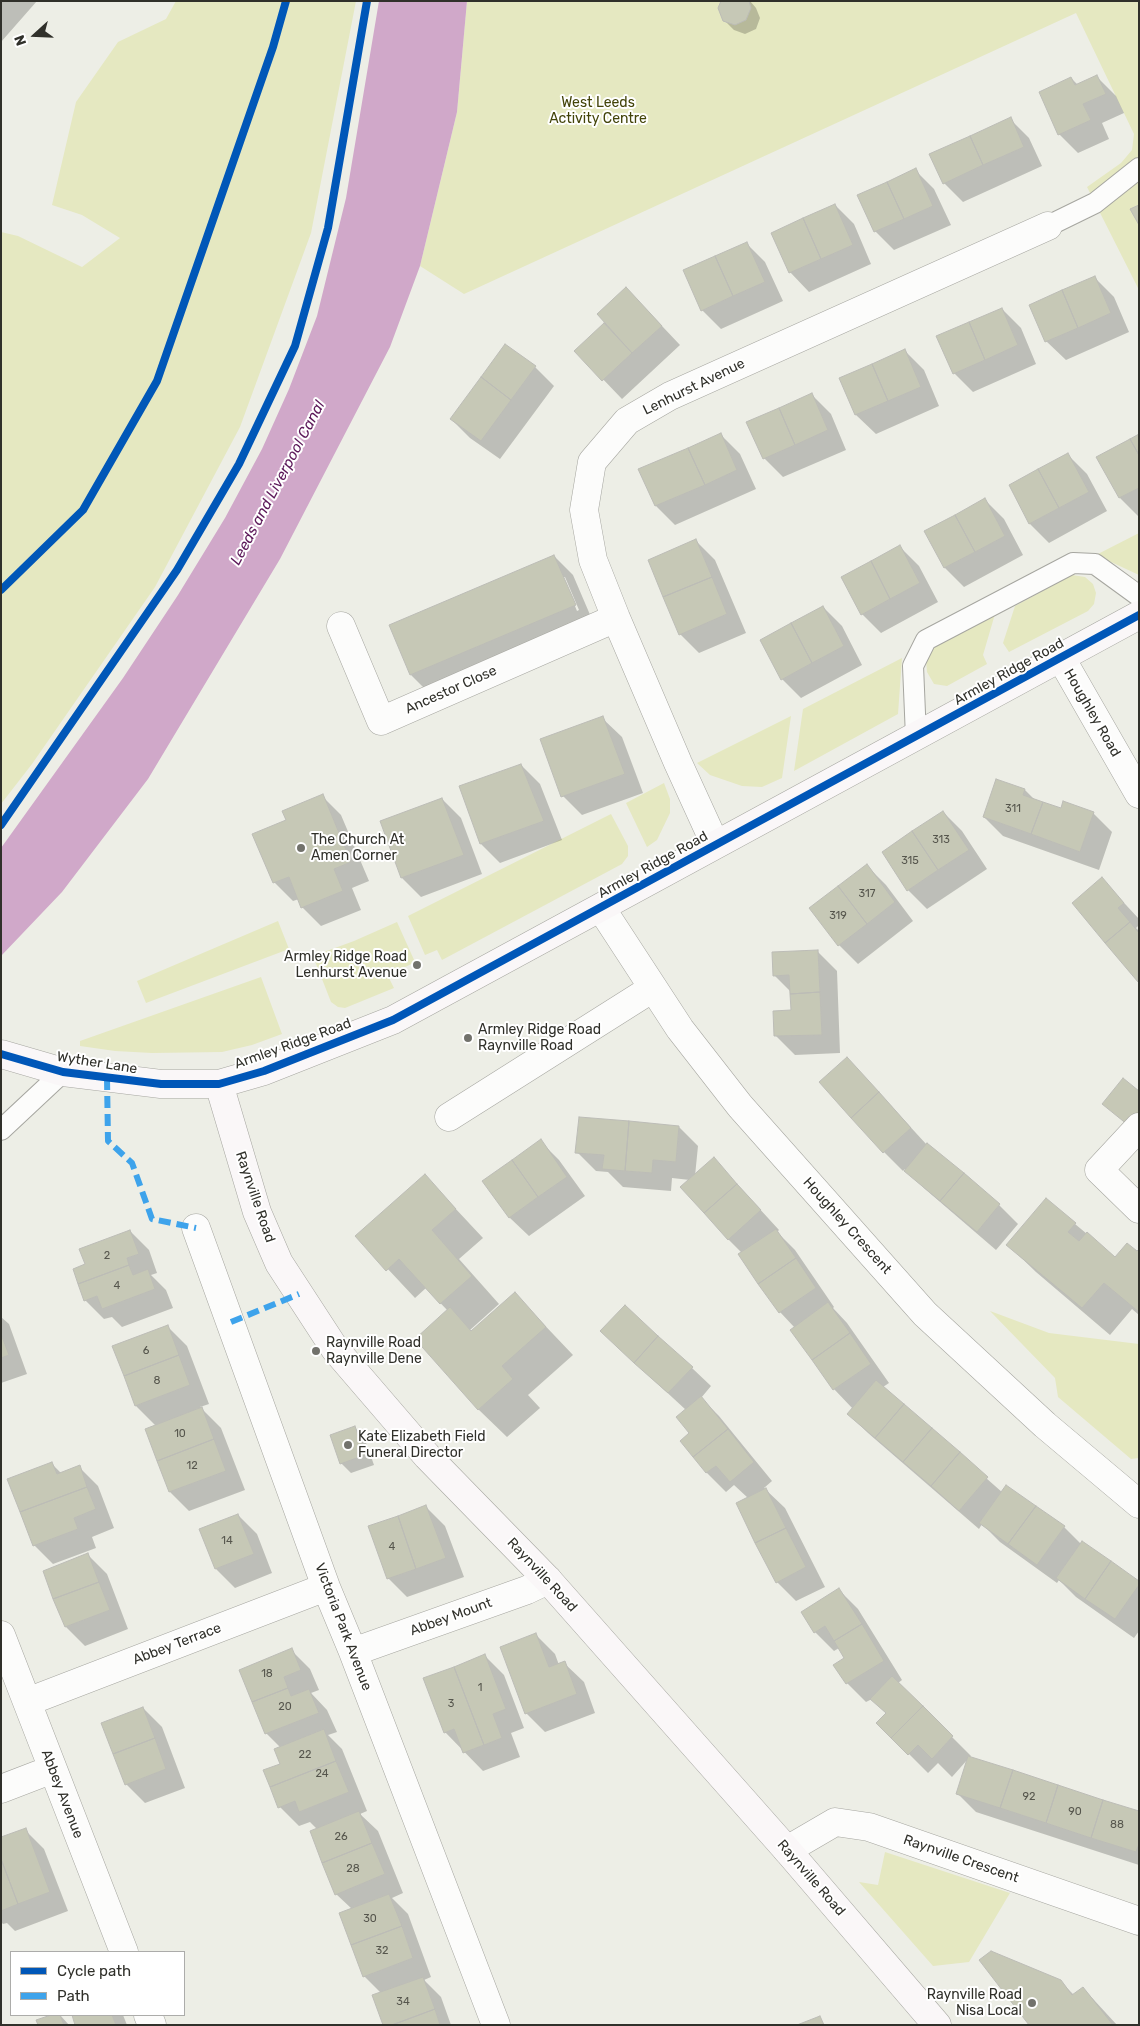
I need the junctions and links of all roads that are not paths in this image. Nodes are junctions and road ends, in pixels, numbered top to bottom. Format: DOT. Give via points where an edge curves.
graph roads {
  1 [pos="1139,168"];
  2 [pos="1048,226"];
  3 [pos="1139,596"];
  4 [pos="1139,615"];
  5 [pos="616,618"];
  6 [pos="342,626"];
  7 [pos="1061,658"];
  8 [pos="916,737"];
  9 [pos="1139,794"];
  10 [pos="715,844"];
  11 [pos="601,908"];
  12 [pos="653,988"];
  13 [pos="1,1054"];
  14 [pos="63,1072"];
  15 [pos="160,1084"];
  16 [pos="219,1084"];
  17 [pos="449,1117"];
  18 [pos="1139,1127"];
  19 [pos="1,1130"];
  20 [pos="1139,1209"];
  21 [pos="196,1228"];
  22 [pos="1139,1504"];
  23 [pos="548,1580"];
  24 [pos="326,1587"];
  25 [pos="1,1635"];
  26 [pos="353,1652"];
  27 [pos="27,1702"];
  28 [pos="53,1769"];
  29 [pos="1,1789"];
  30 [pos="787,1850"];
  31 [pos="1139,1921"];
  32 [pos="124,1951"];
  33 [pos="496,2025"];
  34 [pos="937,2025"];
  1 -- 2 [label="lane" via="1095,203"];
  2 -- 5 [label="street, Lenhurst Avenue" via="670,396 627,421 592,462 584,510 593,560"];
  3 -- 8 [label="lane" via="1095,564 1073,563 926,640 913,666"];
  4 -- 7 [label="street, Armley Ridge Road"];
  5 -- 6 [label="street, Ancestor Close" via="381,720"];
  5 -- 10 [label="street, Lenhurst Avenue"];
  7 -- 8 [label="street, Armley Ridge Road"];
  7 -- 9 [label="street, Houghley Road"];
  8 -- 10 [label="street, Armley Ridge Road"];
  10 -- 11 [label="street, Armley Ridge Road"];
  11 -- 12 [label="street, Houghley Crescent"];
  11 -- 16 [label="street, Armley Ridge Road" via="393,1020 264,1071"];
  12 -- 17 [label="street"];
  12 -- 22 [label="street, Houghley Crescent" via="680,1029 740,1106 925,1314 1045,1425"];
  13 -- 14 [label="street, Wyther Lane"];
  14 -- 15 [label="street, Wyther Lane"];
  14 -- 19 [label="lane"];
  15 -- 16 [label="street, Armley Ridge Road"];
  16 -- 23 [label="street, Raynville Road" via="257,1212 279,1263 335,1349 427,1456"];
  18 -- 20 [label="street" via="1099,1170"];
  21 -- 24 [label="street, Victoria Park Avenue"];
  23 -- 26 [label="street, Abbey Mount"];
  23 -- 30 [label="street, Raynville Road"];
  24 -- 26 [label="street, Victoria Park Avenue"];
  24 -- 27 [label="street, Abbey Terrace"];
  25 -- 27 [label="street, Abbey Avenue"];
  26 -- 33 [label="street, Victoria Park Avenue"];
  27 -- 28 [label="street, Abbey Avenue"];
  28 -- 29 [label="street"];
  28 -- 32 [label="street, Abbey Avenue"];
  30 -- 31 [label="street, Raynville Crescent" via="834,1822 869,1826"];
  30 -- 34 [label="street, Raynville Road"];
}
